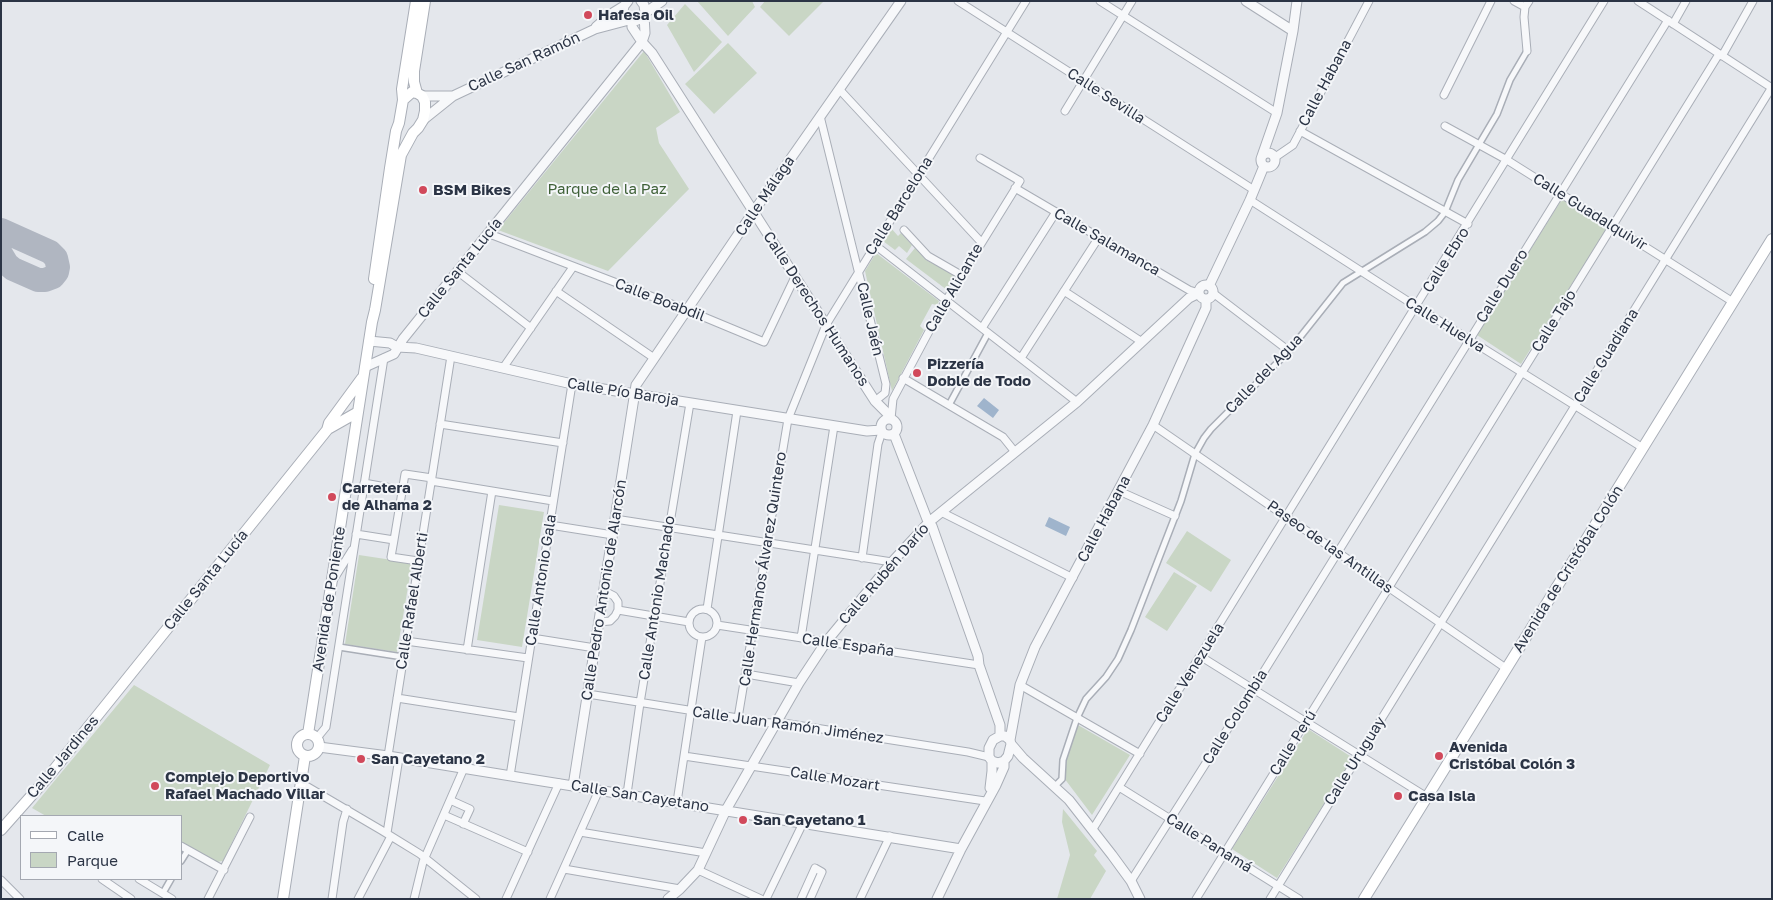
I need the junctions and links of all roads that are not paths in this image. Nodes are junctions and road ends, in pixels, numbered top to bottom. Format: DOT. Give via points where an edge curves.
graph roads {
  1 [pos="416,1"];
  2 [pos="425,1"];
  3 [pos="641,1"];
  4 [pos="662,1"];
  5 [pos="901,1"];
  6 [pos="958,1"];
  7 [pos="1026,1"];
  8 [pos="1100,1"];
  9 [pos="1132,1"];
  10 [pos="1246,1"];
  11 [pos="1297,1"];
  12 [pos="1369,1"];
  13 [pos="1491,1"];
  14 [pos="1514,1"];
  15 [pos="1604,1"];
  16 [pos="1638,1"];
  17 [pos="1686,1"];
  18 [pos="1753,1"];
  19 [pos="625,3"];
  20 [pos="1527,4"];
  21 [pos="644,14"];
  22 [pos="1123,16"];
  23 [pos="630,20"];
  24 [pos="1670,22"];
  25 [pos="595,29"];
  26 [pos="1293,31"];
  27 [pos="1006,32"];
  28 [pos="642,42"];
  29 [pos="1526,51"];
  30 [pos="1721,55"];
  31 [pos="1084,81"];
  32 [pos="1772,88"];
  33 [pos="839,89"];
  34 [pos="420,94"];
  35 [pos="1444,95"];
  36 [pos="453,96"];
  37 [pos="405,98"];
  38 [pos="1065,111"];
  39 [pos="1277,113"];
  40 [pos="820,116"];
  41 [pos="423,120"];
  42 [pos="400,125"];
  43 [pos="1445,126"];
  44 [pos="1300,132"];
  45 [pos="413,133"];
  46 [pos="1480,144"];
  47 [pos="1262,156"];
  48 [pos="980,158"];
  49 [pos="1274,158"];
  50 [pos="1507,160"];
  51 [pos="1264,166"];
  52 [pos="920,174"];
  53 [pos="1016,188"];
  54 [pos="1254,190"];
  55 [pos="1560,193"];
  56 [pos="1250,200"];
  57 [pos="754,211"];
  58 [pos="1056,212"];
  59 [pos="1445,212"];
  60 [pos="1468,224"];
  61 [pos="1612,226"];
  62 [pos="904,230"];
  63 [pos="487,233"];
  64 [pos="1099,237"];
  65 [pos="1772,239"];
  66 [pos="981,242"];
  67 [pos="875,246"];
  68 [pos="1666,259"];
  69 [pos="573,267"];
  70 [pos="457,271"];
  71 [pos="859,271"];
  72 [pos="1361,272"];
  73 [pos="961,275"];
  74 [pos="795,276"];
  75 [pos="556,291"];
  76 [pos="1064,291"];
  77 [pos="1207,293"];
  78 [pos="946,300"];
  79 [pos="1733,302"];
  80 [pos="1416,307"];
  81 [pos="687,310"];
  82 [pos="372,322"];
  83 [pos="826,325"];
  84 [pos="531,328"];
  85 [pos="985,330"];
  86 [pos="1469,340"];
  87 [pos="369,341"];
  88 [pos="1142,342"];
  89 [pos="397,347"];
  90 [pos="1290,351"];
  91 [pos="451,356"];
  92 [pos="384,358"];
  93 [pos="654,358"];
  94 [pos="1021,358"];
  95 [pos="503,368"];
  96 [pos="364,370"];
  97 [pos="1522,373"];
  98 [pos="903,378"];
  99 [pos="572,384"];
  100 [pos="634,394"];
  101 [pos="875,401"];
  102 [pos="1077,402"];
  103 [pos="690,403"];
  104 [pos="949,405"];
  105 [pos="1575,406"];
  106 [pos="737,410"];
  107 [pos="358,412"];
  108 [pos="788,419"];
  109 [pos="337,423"];
  110 [pos="440,424"];
  111 [pos="885,424"];
  112 [pos="1153,425"];
  113 [pos="834,426"];
  114 [pos="327,430"];
  115 [pos="894,434"];
  116 [pos="354,437"];
  117 [pos="563,443"];
  118 [pos="1643,448"];
  119 [pos="1015,452"];
  120 [pos="1195,454"];
  121 [pos="431,480"];
  122 [pos="364,484"];
  123 [pos="402,490"];
  124 [pos="492,491"];
  125 [pos="1119,491"];
  126 [pos="553,501"];
  127 [pos="941,512"];
  128 [pos="1175,516"];
  129 [pos="1287,517"];
  130 [pos="615,519"];
  131 [pos="929,522"];
  132 [pos="550,524"];
  133 [pos="669,528"];
  134 [pos="356,534"];
  135 [pos="613,535"];
  136 [pos="718,535"];
  137 [pos="394,540"];
  138 [pos="767,543"];
  139 [pos="354,546"];
  140 [pos="815,550"];
  141 [pos="1338,552"];
  142 [pos="862,558"];
  143 [pos="418,561"];
  144 [pos="892,562"];
  145 [pos="1073,578"];
  146 [pos="331,583"];
  147 [pos="1389,588"];
  148 [pos="604,591"];
  149 [pos="707,609"];
  150 [pos="618,610"];
  151 [pos="654,616"];
  152 [pos="599,622"];
  153 [pos="689,622"];
  154 [pos="1440,623"];
  155 [pos="717,625"];
  156 [pos="753,631"];
  157 [pos="702,637"];
  158 [pos="532,638"];
  159 [pos="801,638"];
  160 [pos="406,641"];
  161 [pos="826,642"];
  162 [pos="339,647"];
  163 [pos="595,648"];
  164 [pos="467,650"];
  165 [pos="1200,656"];
  166 [pos="403,657"];
  167 [pos="528,658"];
  168 [pos="979,665"];
  169 [pos="1507,669"];
  170 [pos="746,674"];
  171 [pos="799,683"];
  172 [pos="123,684"];
  173 [pos="1020,685"];
  174 [pos="1253,689"];
  175 [pos="588,694"];
  176 [pos="397,698"];
  177 [pos="640,703"];
  178 [pos="691,711"];
  179 [pos="519,717"];
  180 [pos="738,718"];
  181 [pos="1077,718"];
  182 [pos="777,722"];
  183 [pos="1306,722"];
  184 [pos="1000,736"];
  185 [pos="314,740"];
  186 [pos="1010,742"];
  187 [pos="1140,754"];
  188 [pos="1359,754"];
  189 [pos="306,756"];
  190 [pos="388,756"];
  191 [pos="684,756"];
  192 [pos="399,758"];
  193 [pos="1023,758"];
  194 [pos="990,759"];
  195 [pos="1006,759"];
  196 [pos="751,766"];
  197 [pos="464,768"];
  198 [pos="510,776"];
  199 [pos="301,783"];
  200 [pos="559,783"];
  201 [pos="573,786"];
  202 [pos="1055,786"];
  203 [pos="1119,787"];
  204 [pos="599,790"];
  205 [pos="627,794"];
  206 [pos="1427,797"];
  207 [pos="987,798"];
  208 [pos="450,800"];
  209 [pos="677,802"];
  210 [pos="347,809"];
  211 [pos="726,810"];
  212 [pos="444,815"];
  213 [pos="18,816"];
  214 [pos="250,817"];
  215 [pos="1171,819"];
  216 [pos="803,823"];
  217 [pos="463,824"];
  218 [pos="1093,829"];
  219 [pos="1,830"];
  220 [pos="580,832"];
  221 [pos="389,835"];
  222 [pos="890,836"];
  223 [pos="185,848"];
  224 [pos="961,849"];
  225 [pos="528,852"];
  226 [pos="706,852"];
  227 [pos="1225,852"];
  228 [pos="425,858"];
  229 [pos="564,868"];
  230 [pos="224,870"];
  231 [pos="698,870"];
  232 [pos="1,880"];
  233 [pos="103,880"];
  234 [pos="141,880"];
  235 [pos="170,880"];
  236 [pos="1131,882"];
  237 [pos="1278,886"];
  238 [pos="680,889"];
  239 [pos="163,893"];
  240 [pos="20,899"];
  241 [pos="131,899"];
  242 [pos="172,899"];
  243 [pos="208,899"];
  244 [pos="283,899"];
  245 [pos="332,899"];
  246 [pos="358,899"];
  247 [pos="414,899"];
  248 [pos="476,899"];
  249 [pos="506,899"];
  250 [pos="550,899"];
  251 [pos="668,899"];
  252 [pos="761,899"];
  253 [pos="766,899"];
  254 [pos="801,899"];
  255 [pos="810,899"];
  256 [pos="860,899"];
  257 [pos="937,899"];
  258 [pos="1140,899"];
  259 [pos="1196,899"];
  260 [pos="1270,899"];
  261 [pos="1299,899"];
  262 [pos="1364,899"];
  1 -- 37 [label="main road" via="402,89"];
  2 -- 34 [label="main road" via="414,71 414,82"];
  3 -- 21 [label="street"];
  4 -- 21 [label="street"];
  5 -- 33 [label="street, Calle Málaga"];
  6 -- 27 [label="street, Calle Sevilla"];
  7 -- 27 [label="street, Calle Barcelona"];
  8 -- 22 [label="street"];
  9 -- 22 [label="street"];
  10 -- 26 [label="street"];
  11 -- 26 [label="street"];
  12 -- 44 [label="street, Calle Habana"];
  13 -- 35 [label="street"];
  14 -- 20 [label="street, Calle del Agua"];
  15 -- 50 [label="street, Calle Ebro"];
  16 -- 24 [label="street"];
  17 -- 24 [label="street, Calle Duero"];
  18 -- 30 [label="street, Calle Tajo"];
  19 -- 23 [label="street, Calle Derechos Humanos" via="623,12"];
  19 -- 25 [label="street, Calle San Ramón"];
  20 -- 29 [label="street, Calle del Agua" via="1524,17"];
  21 -- 23 [label="street, Calle San Ramón" via="639,20"];
  21 -- 28 [label="street"];
  22 -- 31 [label="street"];
  22 -- 39 [label="street"];
  23 -- 25 [label="street, Calle San Ramón"];
  23 -- 28 [label="street, Calle Derechos Humanos"];
  24 -- 30 [label="street"];
  24 -- 55 [label="street, Calle Duero"];
  25 -- 36 [label="street, Calle San Ramón"];
  26 -- 39 [label="street"];
  27 -- 31 [label="street, Calle Sevilla"];
  27 -- 52 [label="street, Calle Barcelona"];
  28 -- 57 [label="street, Calle Derechos Humanos"];
  28 -- 63 [label="street, Calle Santa Lucía"];
  29 -- 46 [label="street, Calle del Agua"];
  30 -- 32 [label="street"];
  30 -- 61 [label="street, Calle Tajo"];
  31 -- 38 [label="street"];
  31 -- 54 [label="street, Calle Sevilla"];
  32 -- 68 [label="street, Calle Guadiana"];
  33 -- 40 [label="street, Calle Málaga"];
  33 -- 52 [label="street"];
  34 -- 36 [label="street, Calle San Ramón" via="428,97"];
  34 -- 37 [label="main road" via="412,92"];
  34 -- 41 [label="main road" via="425,102"];
  36 -- 41 [label="street, Calle San Ramón"];
  37 -- 42 [label="main road"];
  39 -- 47 [label="street"];
  40 -- 57 [label="street, Calle Málaga"];
  40 -- 71 [label="street, Calle Jaén"];
  41 -- 45 [label="main road"];
  42 -- 45 [label="main road"];
  42 -- 82 [label="main road" via="377,253"];
  43 -- 46 [label="street, Calle Guadalquivir"];
  44 -- 49 [label="street, Calle Habana" via="1292,145"];
  44 -- 59 [label="street"];
  45 -- 82 [label="main road" via="401,155"];
  46 -- 50 [label="street, Calle Guadalquivir"];
  46 -- 59 [label="street, Calle del Agua" via="1458,180"];
  47 -- 49 [label="street" via="1268,153"];
  47 -- 51 [label="street"];
  48 -- 53 [label="street" via="1020,181"];
  49 -- 51 [label="street" via="1271,166"];
  50 -- 55 [label="street, Calle Guadalquivir"];
  50 -- 60 [label="street, Calle Ebro"];
  51 -- 54 [label="street, Calle Habana"];
  52 -- 66 [label="street"];
  52 -- 67 [label="street, Calle Barcelona"];
  53 -- 58 [label="street, Calle Salamanca"];
  53 -- 66 [label="street, Calle Alicante"];
  54 -- 56 [label="street, Calle Habana"];
  55 -- 61 [label="street, Calle Guadalquivir"];
  55 -- 86 [label="street, Calle Duero"];
  56 -- 72 [label="street, Calle Huelva"];
  56 -- 77 [label="street, Calle Habana"];
  57 -- 74 [label="street, Calle Derechos Humanos"];
  57 -- 81 [label="street, Calle Málaga"];
  58 -- 64 [label="street, Calle Salamanca"];
  58 -- 85 [label="street"];
  59 -- 60 [label="street"];
  59 -- 72 [label="street, Calle del Agua" via="1425,232"];
  60 -- 80 [label="street, Calle Ebro"];
  61 -- 68 [label="street, Calle Guadalquivir"];
  61 -- 97 [label="street, Calle Tajo"];
  62 -- 73 [label="street" via="928,256"];
  63 -- 69 [label="street, Calle Boabdil"];
  63 -- 70 [label="street, Calle Santa Lucía"];
  64 -- 76 [label="street"];
  64 -- 77 [label="street, Calle Salamanca" via="1190,290"];
  65 -- 79 [label="main road, Avenida de Cristóbal Colón"];
  66 -- 73 [label="street, Calle Alicante"];
  67 -- 71 [label="street, Calle Barcelona"];
  67 -- 78 [label="street"];
  68 -- 79 [label="street, Calle Guadalquivir"];
  68 -- 105 [label="street, Calle Guadiana"];
  69 -- 75 [label="street"];
  69 -- 81 [label="street, Calle Boabdil"];
  70 -- 84 [label="street"];
  70 -- 89 [label="street, Calle Santa Lucía"];
  71 -- 83 [label="street, Calle Barcelona"];
  71 -- 101 [label="street, Calle Jaén" via="886,384 885,394"];
  72 -- 80 [label="street, Calle Huelva"];
  72 -- 90 [label="street, Calle del Agua" via="1344,283"];
  73 -- 78 [label="street, Calle Alicante"];
  74 -- 81 [label="street, Calle Boabdil" via="764,342"];
  74 -- 83 [label="street, Calle Derechos Humanos"];
  75 -- 84 [label="street"];
  75 -- 93 [label="street"];
  76 -- 88 [label="street"];
  76 -- 94 [label="street"];
  77 -- 88 [label="street, Calle Rubén Darío" via="1189,298"];
  77 -- 90 [label="street, Calle Salamanca"];
  77 -- 112 [label="street, Calle Habana" via="1206,308"];
  78 -- 85 [label="street"];
  78 -- 98 [label="street, Calle Alicante"];
  79 -- 118 [label="main road, Avenida de Cristóbal Colón"];
  80 -- 86 [label="street, Calle Huelva"];
  80 -- 129 [label="street, Calle Ebro"];
  81 -- 93 [label="street, Calle Málaga"];
  82 -- 87 [label="main road, Avenida de Poniente"];
  83 -- 101 [label="street, Calle Derechos Humanos"];
  83 -- 108 [label="street, Calle Barcelona"];
  84 -- 95 [label="street"];
  85 -- 94 [label="street"];
  85 -- 104 [label="street"];
  86 -- 97 [label="street, Calle Huelva"];
  86 -- 141 [label="street, Calle Duero"];
  87 -- 89 [label="street, Calle Pío Baroja"];
  87 -- 96 [label="main road, Avenida de Poniente"];
  88 -- 102 [label="street, Calle Rubén Darío"];
  89 -- 91 [label="street, Calle Pío Baroja"];
  89 -- 92 [label="street, Calle Santa Lucía" via="394,354"];
  90 -- 120 [label="street, Calle del Agua" via="1211,429"];
  91 -- 95 [label="street, Calle Pío Baroja"];
  91 -- 110 [label="street, Calle Rafael Alberti"];
  92 -- 96 [label="street, Calle Santa Lucía"];
  92 -- 122 [label="street, Avenida de Poniente"];
  93 -- 100 [label="street, Calle Málaga" via="636,385"];
  94 -- 102 [label="street"];
  95 -- 99 [label="street, Calle Pío Baroja"];
  96 -- 107 [label="main road, Avenida de Poniente"];
  96 -- 114 [label="main road, Calle Santa Lucía"];
  97 -- 105 [label="street, Calle Huelva"];
  97 -- 147 [label="street, Calle Tajo"];
  98 -- 104 [label="street"];
  98 -- 111 [label="street, Calle Alicante"];
  99 -- 100 [label="street, Calle Pío Baroja"];
  99 -- 117 [label="street, Calle Antonio Gala"];
  100 -- 103 [label="street, Calle Pío Baroja"];
  100 -- 130 [label="street, Calle Pedro Antonio de Alarcón"];
  101 -- 111 [label="street, Calle Derechos Humanos" via="887,413"];
  102 -- 119 [label="street, Calle Rubén Darío"];
  103 -- 106 [label="street, Calle Pío Baroja"];
  103 -- 133 [label="street, Calle Antonio Machado"];
  104 -- 119 [label="street" via="1003,437"];
  105 -- 118 [label="street, Calle Huelva"];
  105 -- 154 [label="street, Calle Guadiana"];
  106 -- 108 [label="street, Calle Pío Baroja"];
  106 -- 136 [label="street"];
  107 -- 109 [label="main road, Calle Santa Lucía"];
  107 -- 116 [label="main road, Avenida de Poniente"];
  108 -- 113 [label="street, Calle Pío Baroja"];
  108 -- 138 [label="street, Calle Hermanos Álvarez Quintero"];
  109 -- 114 [label="main road, Calle Santa Lucía"];
  109 -- 116 [label="main road"];
  110 -- 117 [label="street"];
  110 -- 121 [label="street, Calle Rafael Alberti"];
  111 -- 113 [label="street, Calle Pío Baroja" via="867,431"];
  111 -- 115 [label="street, Calle Pío Baroja" via="886,436"];
  111 -- 115 [label="street" via="895,422"];
  111 -- 142 [label="street, Calle Alicante" via="878,444"];
  112 -- 120 [label="street, Paseo de las Antillas"];
  112 -- 125 [label="street, Calle Habana"];
  113 -- 140 [label="street"];
  114 -- 172 [label="main road, Calle Santa Lucía"];
  115 -- 131 [label="street"];
  116 -- 146 [label="main road, Avenida de Poniente"];
  117 -- 126 [label="street, Calle Antonio Gala"];
  118 -- 169 [label="main road, Avenida de Cristóbal Colón"];
  119 -- 127 [label="street, Calle Rubén Darío"];
  120 -- 128 [label="street, Calle del Agua"];
  120 -- 129 [label="street, Paseo de las Antillas"];
  121 -- 123 [label="street" via="405,474"];
  121 -- 124 [label="street"];
  121 -- 143 [label="street, Calle Rafael Alberti"];
  122 -- 123 [label="street"];
  122 -- 134 [label="street, Avenida de Poniente"];
  123 -- 137 [label="street"];
  124 -- 126 [label="street"];
  124 -- 164 [label="street"];
  125 -- 128 [label="street"];
  125 -- 145 [label="street, Calle Habana"];
  126 -- 132 [label="street, Calle Antonio Gala"];
  127 -- 131 [label="street, Calle Rubén Darío"];
  127 -- 145 [label="street"];
  128 -- 181 [label="street, Calle del Agua" via="1118,659 1086,699"];
  129 -- 141 [label="street, Paseo de las Antillas"];
  129 -- 165 [label="street, Calle Venezuela"];
  130 -- 133 [label="street"];
  130 -- 135 [label="street, Calle Pedro Antonio de Alarcón"];
  131 -- 144 [label="street, Calle Rubén Darío"];
  131 -- 168 [label="street"];
  132 -- 135 [label="street"];
  132 -- 158 [label="street, Calle Antonio Gala"];
  133 -- 136 [label="street"];
  133 -- 151 [label="street, Calle Antonio Machado"];
  134 -- 137 [label="street, Avenida de Poniente"];
  134 -- 139 [label="street, Avenida de Poniente"];
  135 -- 148 [label="street, Calle Pedro Antonio de Alarcón"];
  136 -- 138 [label="street"];
  136 -- 149 [label="street"];
  137 -- 143 [label="street" via="391,557"];
  138 -- 140 [label="street"];
  138 -- 156 [label="street, Calle Hermanos Álvarez Quintero"];
  139 -- 146 [label="street"];
  139 -- 162 [label="street, Avenida de Poniente"];
  140 -- 142 [label="street"];
  140 -- 159 [label="street"];
  141 -- 147 [label="street, Paseo de las Antillas"];
  141 -- 174 [label="street, Calle Colombia"];
  142 -- 144 [label="street"];
  143 -- 160 [label="street, Calle Rafael Alberti"];
  144 -- 161 [label="street, Calle Rubén Darío"];
  145 -- 173 [label="street, Calle Habana" via="1035,647"];
  146 -- 185 [label="main road, Avenida de Poniente"];
  147 -- 154 [label="street, Paseo de las Antillas"];
  147 -- 183 [label="street, Calle Perú"];
  148 -- 150 [label="street" via="614,596"];
  148 -- 152 [label="street, Calle Pedro Antonio de Alarcón"];
  149 -- 153 [label="street" via="697,610"];
  149 -- 155 [label="street" via="714,614"];
  150 -- 151 [label="street"];
  150 -- 152 [label="street" via="610,621"];
  151 -- 153 [label="street"];
  151 -- 177 [label="street, Calle Antonio Machado"];
  152 -- 163 [label="street, Calle Pedro Antonio de Alarcón"];
  153 -- 157 [label="street" via="691,630"];
  154 -- 169 [label="street, Paseo de las Antillas"];
  154 -- 188 [label="street, Calle Uruguay"];
  155 -- 156 [label="street, Calle España"];
  155 -- 157 [label="street" via="714,633"];
  156 -- 159 [label="street, Calle España"];
  156 -- 170 [label="street, Calle Hermanos Álvarez Quintero"];
  157 -- 178 [label="street"];
  158 -- 163 [label="street"];
  158 -- 167 [label="street, Calle Antonio Gala"];
  159 -- 161 [label="street, Calle España"];
  160 -- 164 [label="street"];
  160 -- 166 [label="street, Calle Rafael Alberti"];
  161 -- 168 [label="street, Calle España"];
  161 -- 171 [label="street, Calle Rubén Darío"];
  162 -- 166 [label="street"];
  162 -- 185 [label="street, Avenida de Poniente" via="326,727"];
  163 -- 175 [label="street, Calle Pedro Antonio de Alarcón"];
  164 -- 167 [label="street"];
  165 -- 174 [label="street"];
  165 -- 187 [label="street, Calle Venezuela"];
  166 -- 176 [label="street, Calle Rafael Alberti"];
  167 -- 179 [label="street, Calle Antonio Gala"];
  168 -- 184 [label="street" via="1000,725"];
  169 -- 206 [label="main road, Avenida de Cristóbal Colón"];
  170 -- 171 [label="street"];
  170 -- 180 [label="street, Calle Hermanos Álvarez Quintero"];
  171 -- 182 [label="street, Calle Rubén Darío"];
  172 -- 213 [label="main road, Calle Jardines"];
  173 -- 181 [label="street"];
  173 -- 186 [label="street, Calle Habana"];
  174 -- 183 [label="street"];
  174 -- 215 [label="street, Calle Colombia"];
  175 -- 177 [label="street, Calle Juan Ramón Jiménez"];
  175 -- 201 [label="street, Calle Pedro Antonio de Alarcón"];
  176 -- 179 [label="street"];
  176 -- 190 [label="street, Calle Rafael Alberti"];
  177 -- 178 [label="street, Calle Juan Ramón Jiménez"];
  177 -- 205 [label="street, Calle Antonio Machado"];
  178 -- 180 [label="street, Calle Juan Ramón Jiménez"];
  178 -- 191 [label="street"];
  179 -- 198 [label="street, Calle Antonio Gala"];
  180 -- 182 [label="street, Calle Juan Ramón Jiménez"];
  181 -- 187 [label="street"];
  181 -- 202 [label="street, Calle del Agua" via="1063,760 1062,779"];
  182 -- 194 [label="street, Calle Juan Ramón Jiménez" via="968,752"];
  182 -- 196 [label="street, Calle Rubén Darío"];
  183 -- 188 [label="street"];
  183 -- 227 [label="street, Calle Perú"];
  184 -- 186 [label="street" via="1005,736"];
  184 -- 194 [label="street" via="989,748"];
  185 -- 189 [label="main road" via="316,753"];
  185 -- 189 [label="main road" via="300,738 297,745"];
  185 -- 190 [label="street, Calle San Cayetano"];
  186 -- 193 [label="street"];
  186 -- 195 [label="street"];
  187 -- 203 [label="street, Calle Venezuela"];
  188 -- 206 [label="street"];
  188 -- 237 [label="street, Calle Uruguay"];
  189 -- 199 [label="main road"];
  190 -- 192 [label="street, Calle San Cayetano"];
  191 -- 196 [label="street, Calle Mozart"];
  191 -- 209 [label="street"];
  192 -- 197 [label="street, Calle San Cayetano"];
  192 -- 221 [label="street"];
  193 -- 195 [label="street"];
  193 -- 202 [label="street"];
  194 -- 195 [label="street" via="998,763"];
  194 -- 207 [label="street" via="992,781"];
  195 -- 207 [label="street"];
  196 -- 207 [label="street, Calle Mozart"];
  196 -- 211 [label="street, Calle Rubén Darío"];
  197 -- 198 [label="street, Calle San Cayetano"];
  197 -- 208 [label="street"];
  198 -- 200 [label="street, Calle San Cayetano"];
  199 -- 210 [label="street"];
  199 -- 244 [label="main road"];
  200 -- 201 [label="street, Calle San Cayetano"];
  200 -- 225 [label="street"];
  201 -- 204 [label="street, Calle San Cayetano"];
  202 -- 218 [label="street"];
  203 -- 215 [label="street, Calle Panamá"];
  203 -- 218 [label="street, Calle Venezuela"];
  204 -- 205 [label="street, Calle San Cayetano"];
  204 -- 220 [label="street"];
  205 -- 209 [label="street, Calle San Cayetano"];
  206 -- 262 [label="main road, Avenida de Cristóbal Colón"];
  207 -- 224 [label="street"];
  208 -- 212 [label="street"];
  208 -- 217 [label="street" via="470,809"];
  209 -- 211 [label="street, Calle San Cayetano"];
  210 -- 221 [label="street"];
  210 -- 245 [label="street"];
  211 -- 216 [label="street, Calle San Cayetano"];
  211 -- 226 [label="street, Calle Rubén Darío"];
  212 -- 217 [label="street"];
  212 -- 228 [label="street"];
  213 -- 219 [label="main road, Calle Jardines"];
  214 -- 230 [label="street"];
  215 -- 227 [label="street, Calle Panamá"];
  215 -- 236 [label="street, Calle Colombia"];
  216 -- 222 [label="street, Calle San Cayetano"];
  216 -- 253 [label="street"];
  217 -- 225 [label="street"];
  218 -- 236 [label="street"];
  220 -- 226 [label="street"];
  220 -- 229 [label="street"];
  221 -- 228 [label="street"];
  221 -- 246 [label="street"];
  222 -- 224 [label="street, Calle San Cayetano"];
  222 -- 256 [label="street"];
  223 -- 230 [label="street"];
  224 -- 257 [label="street"];
  225 -- 249 [label="street"];
  226 -- 231 [label="street, Calle Rubén Darío"];
  227 -- 237 [label="street, Calle Panamá"];
  227 -- 259 [label="street, Calle Perú"];
  228 -- 247 [label="street"];
  228 -- 248 [label="street"];
  229 -- 238 [label="street"];
  229 -- 250 [label="street"];
  230 -- 243 [label="street"];
  231 -- 238 [label="street, Calle Rubén Darío"];
  231 -- 252 [label="street"];
  232 -- 240 [label="street"];
  233 -- 241 [label="street"];
  234 -- 239 [label="street"];
  235 -- 239 [label="street"];
  236 -- 258 [label="street"];
  237 -- 260 [label="street, Calle Uruguay"];
  237 -- 261 [label="street, Calle Panamá"];
  238 -- 251 [label="street, Calle Rubén Darío"];
  239 -- 242 [label="street"];
  254 -- 255 [label="street" via="815,868 822,872"];
}
